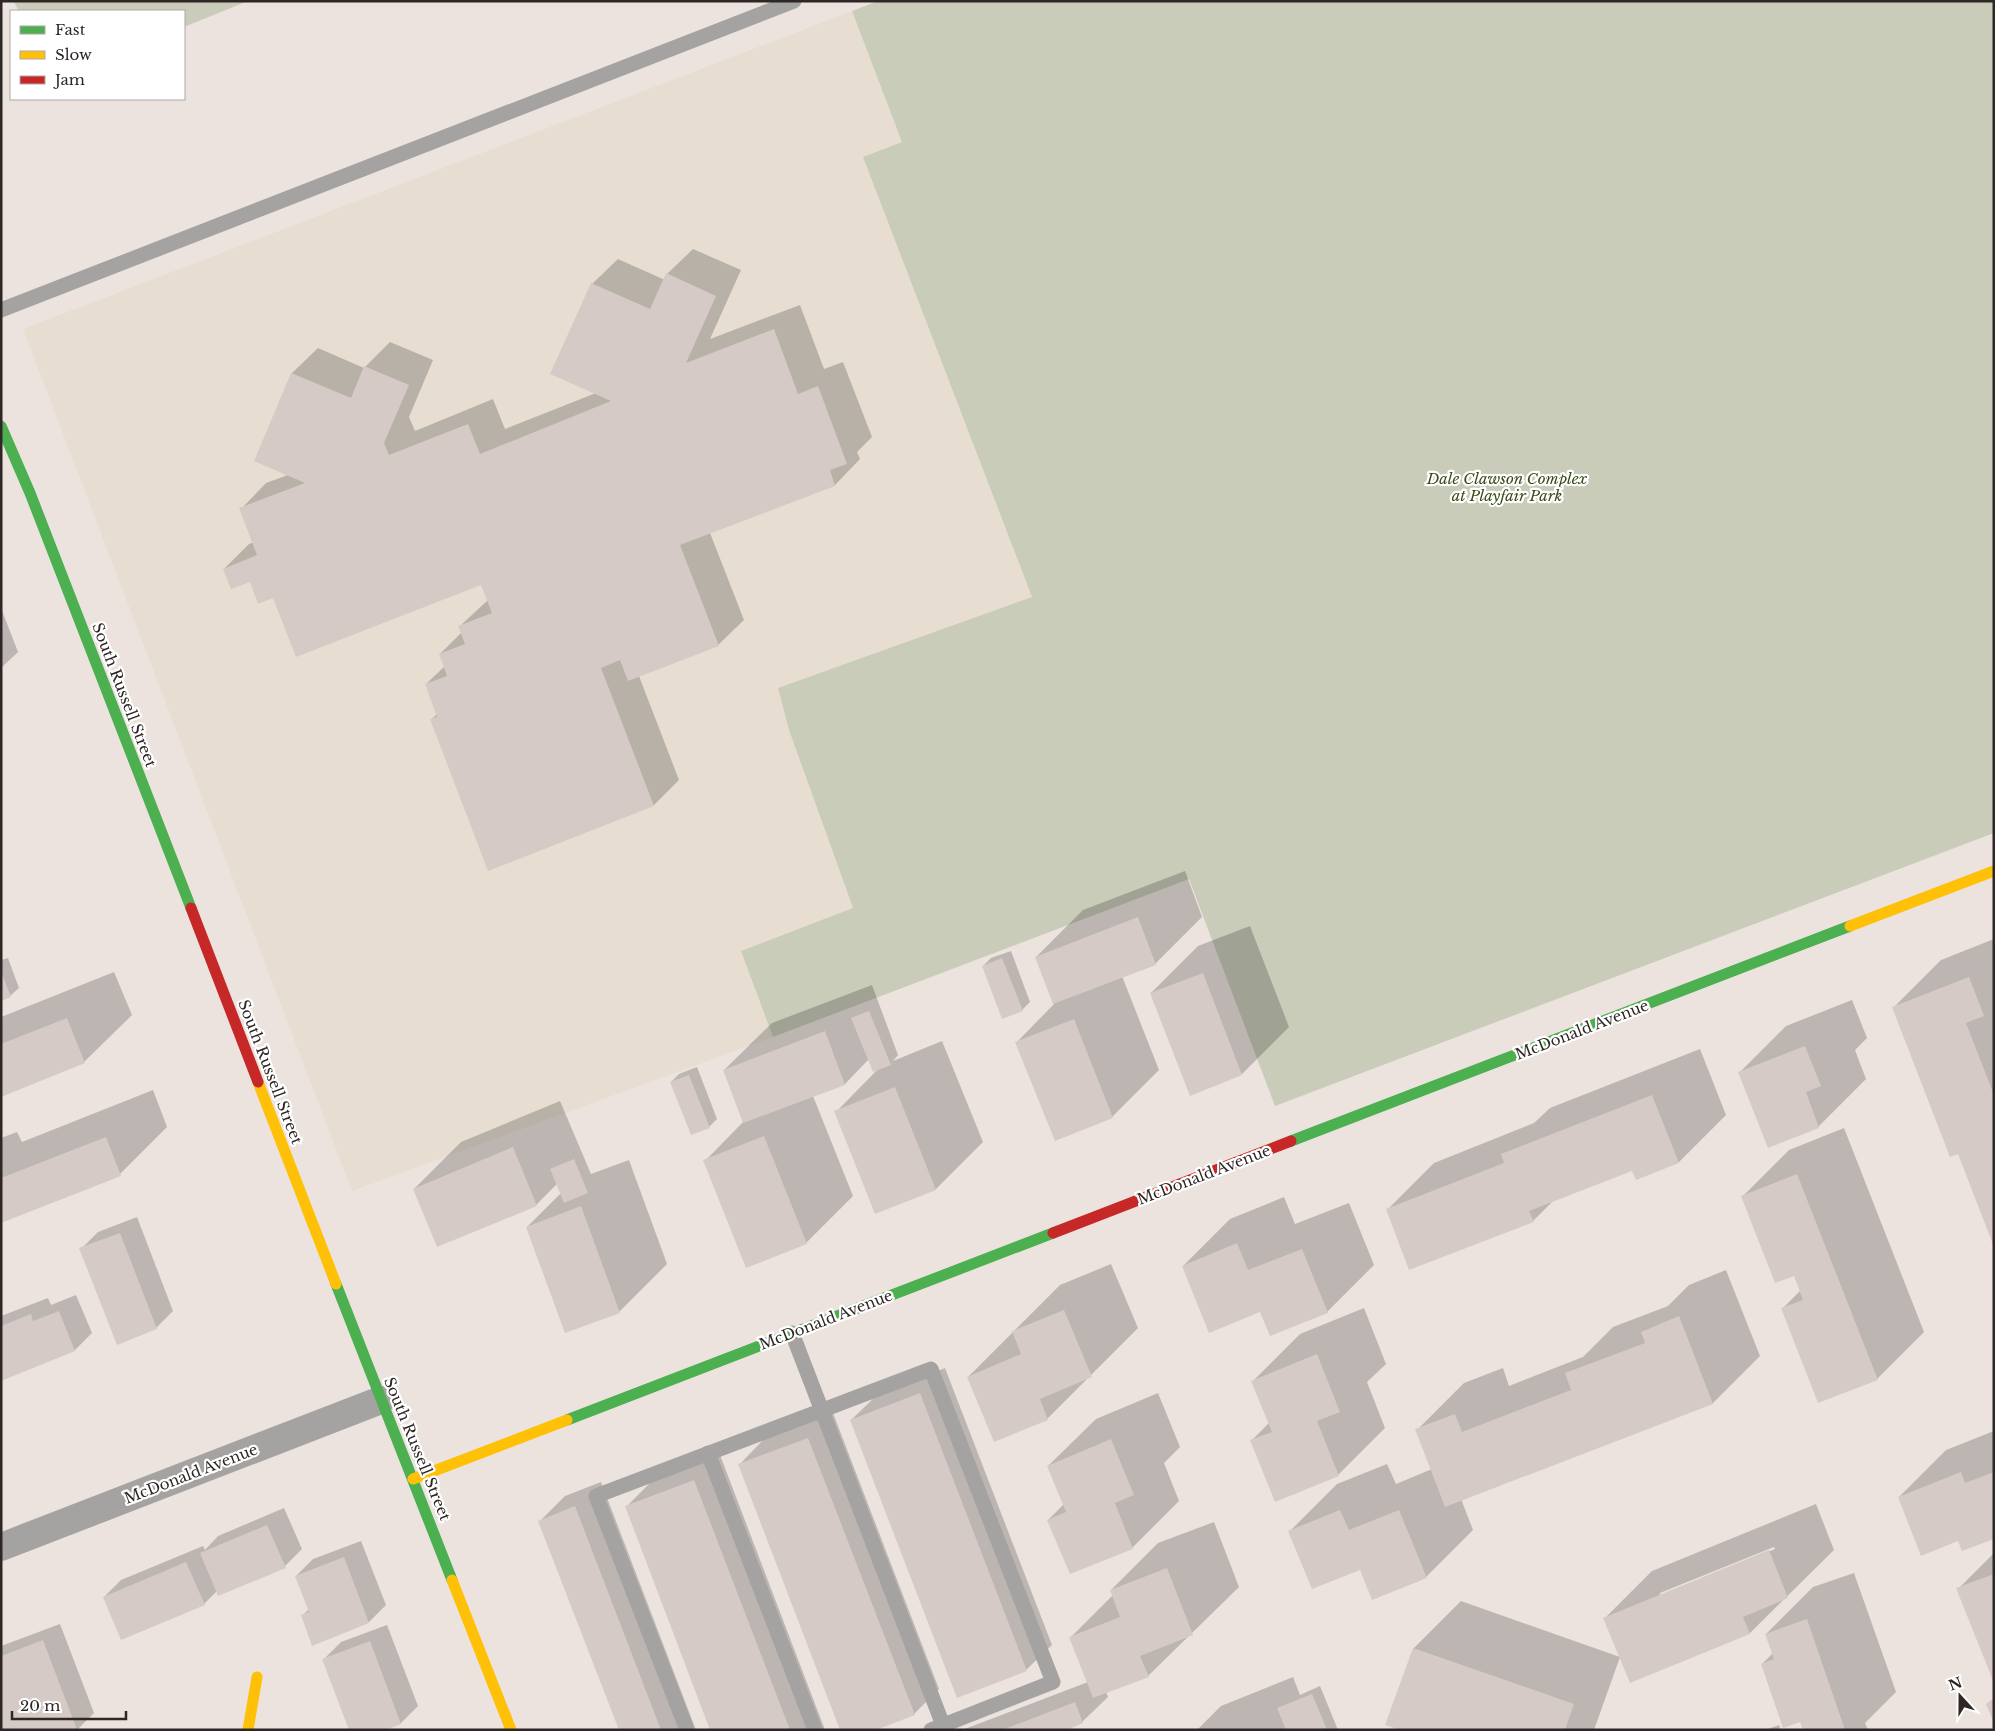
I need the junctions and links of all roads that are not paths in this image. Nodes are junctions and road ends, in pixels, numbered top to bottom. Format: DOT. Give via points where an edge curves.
graph roads {
  1 [pos="794,1"];
  2 [pos="1,310"];
  3 [pos="1,426"];
  4 [pos="1994,871"];
  5 [pos="792,1333"];
  6 [pos="381,1400"];
  7 [pos="822,1411"];
  8 [pos="708,1453"];
  9 [pos="413,1479"];
  10 [pos="1,1547"];
  11 [pos="256,1677"];
  12 [pos="937,1727"];
  13 [pos="248,1730"];
  14 [pos="511,1730"];
  15 [pos="687,1730"];
  16 [pos="815,1730"];
  1 -- 2 [label="lane"];
  3 -- 6 [label="street, South Russell Street" via="30,493"];
  4 -- 5 [label="street, McDonald Avenue"];
  5 -- 7 [label="lane"];
  5 -- 9 [label="street, McDonald Avenue"];
  6 -- 9 [label="street, South Russell Street"];
  6 -- 10 [label="street, McDonald Avenue"];
  7 -- 8 [label="lane"];
  7 -- 12 [label="lane"];
  7 -- 12 [label="lane" via="931,1369 1052,1682"];
  8 -- 15 [label="lane" via="596,1496"];
  8 -- 16 [label="lane"];
  9 -- 14 [label="street, South Russell Street"];
  11 -- 13 [label="street"];
}
